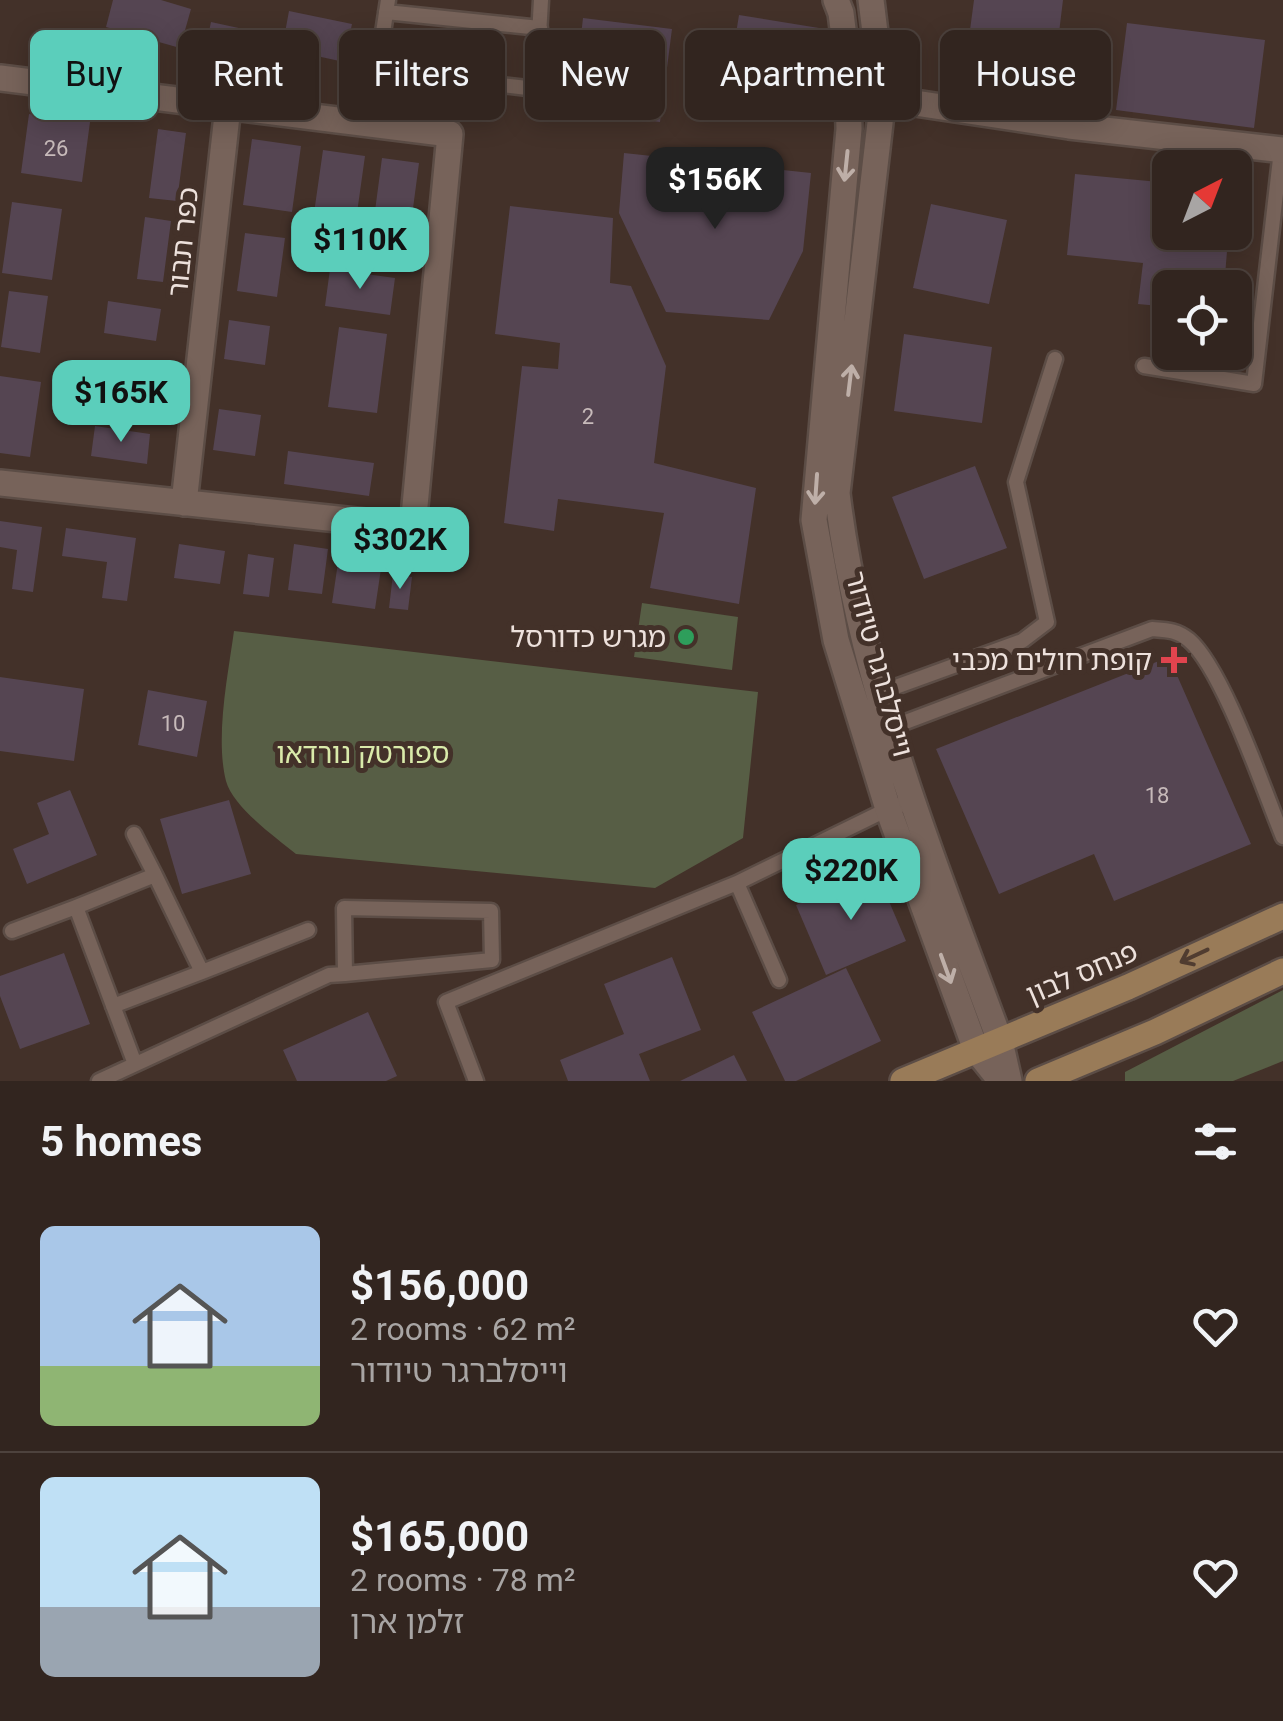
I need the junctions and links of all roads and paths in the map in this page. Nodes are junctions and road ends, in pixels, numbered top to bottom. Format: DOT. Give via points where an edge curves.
graph roads {
  1 [pos="541,0"];
  2 [pos="836,0"];
  3 [pos="871,0"];
  4 [pos="387,6"];
  5 [pos="540,28"];
  6 [pos="843,30"];
  7 [pos="875,30"];
  8 [pos="0,78"];
  9 [pos="505,85"];
  10 [pos="178,100"];
  11 [pos="920,103"];
  12 [pos="319,118"];
  13 [pos="226,120"];
  14 [pos="371,120"];
  15 [pos="849,120"];
  16 [pos="880,120"];
  17 [pos="370,124"];
  18 [pos="1282,146"];
  19 [pos="1054,359"];
  20 [pos="1144,366"];
  21 [pos="0,483"];
  22 [pos="184,503"];
  23 [pos="879,693"];
  24 [pos="887,729"];
  25 [pos="900,805"];
  26 [pos="134,834"];
  27 [pos="1283,837"];
  28 [pos="154,875"];
  29 [pos="737,884"];
  30 [pos="76,908"];
  31 [pos="1283,916"];
  32 [pos="308,930"];
  33 [pos="12,931"];
  34 [pos="1283,971"];
  35 [pos="202,972"];
  36 [pos="345,974"];
  37 [pos="779,980"];
  38 [pos="113,1006"];
  39 [pos="1000,1041"];
  40 [pos="976,1050"];
  41 [pos="135,1064"];
  42 [pos="99,1081"];
  43 [pos="476,1081"];
  44 [pos="904,1081"];
  45 [pos="1005,1081"];
  46 [pos="1038,1081"];
  1 -- 5 [label="lane"];
  2 -- 6 [label="street, וייסלברגר טיודור"];
  3 -- 7 [label="street, וייסלברגר טיודור"];
  4 -- 5 [label="lane"];
  5 -- 9 [label="lane" via="536,89"];
  8 -- 10 [label="street"];
  11 -- 18 [label="street" via="1069,126"];
  12 -- 17 [label="street"];
  13 -- 22 [label="street, כפר תבור"];
  14 -- 17 [label="lane"];
  15 -- 25 [label="street, וייסלברגר טיודור, one-way" via="814,520 836,640"];
  23 -- 16 [label="street, וייסלברגר טיודור, one-way" via="845,558 838,493"];
  17 -- 22 [label="street" via="450,134 412,527"];
  18 -- 20 [label="lane" via="1254,384"];
  19 -- 23 [label="lane" via="1016,482 1047,622 1022,641"];
  21 -- 22 [label="street"];
  23 -- 24 [label="street, וייסלברגר טיודור"];
  24 -- 25 [label="street, וייסלברגר טיודור"];
  24 -- 27 [label="lane" via="1152,630 1174,630 1191,641 1221,688"];
  25 -- 29 [label="lane"];
  25 -- 39 [label="street, וייסלברגר טיודור"];
  25 -- 40 [label="street, וייסלברגר טיודור, one-way"];
  26 -- 28 [label="lane"];
  28 -- 30 [label="lane"];
  28 -- 35 [label="lane"];
  29 -- 37 [label="lane"];
  29 -- 43 [label="lane" via="446,1002"];
  30 -- 33 [label="lane"];
  30 -- 38 [label="lane"];
  31 -- 39 [label="main road, פנחס לבון, one-way"];
  32 -- 35 [label="lane"];
  34 -- 46 [label="main road"];
  35 -- 38 [label="lane"];
  36 -- 36 [label="lane" via="344,908 491,911 492,960"];
  36 -- 41 [label="lane" via="329,975"];
  38 -- 41 [label="lane"];
  39 -- 40 [label="main road, פנחס לבון"];
  39 -- 45 [label="street, וייסלברגר טיודור"];
  40 -- 44 [label="main road, פנחס לבון"];
  40 -- 45 [label="street, וייסלברגר טיודור"];
  41 -- 42 [label="lane"];
}
